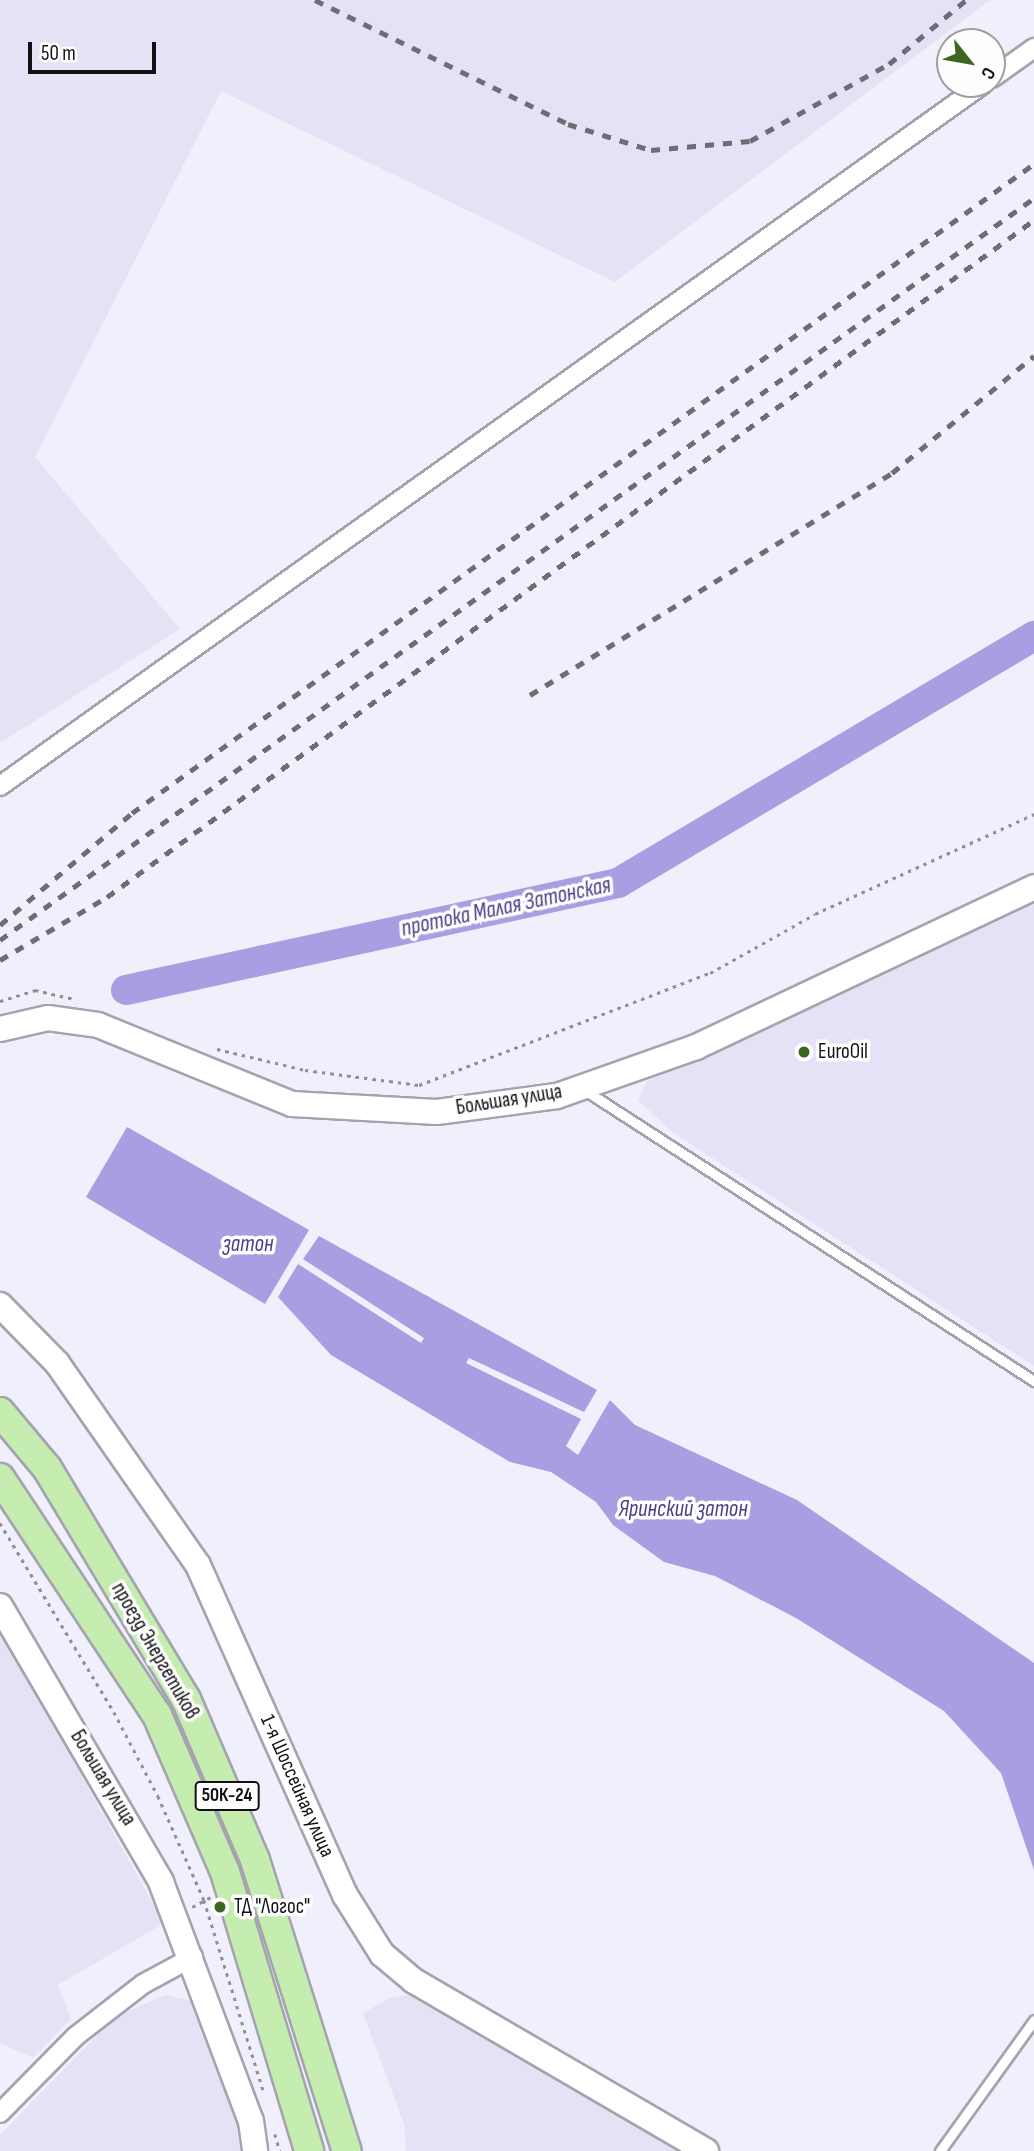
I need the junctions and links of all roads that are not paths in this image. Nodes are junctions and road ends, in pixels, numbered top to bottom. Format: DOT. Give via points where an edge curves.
graph roads {
  1 [pos="1034,48"];
  2 [pos="1006,68"];
  3 [pos="963,98"];
  4 [pos="0,786"];
  5 [pos="1034,887"];
  6 [pos="0,1029"];
  7 [pos="581,1087"];
  8 [pos="0,1305"];
  9 [pos="1034,1381"];
  10 [pos="0,1412"];
  11 [pos="0,1478"];
  12 [pos="0,1606"];
  13 [pos="193,1957"];
  14 [pos="1034,2021"];
  15 [pos="0,2113"];
  16 [pos="255,2151"];
  17 [pos="309,2151"];
  18 [pos="347,2151"];
  19 [pos="706,2151"];
  20 [pos="941,2151"];
  1 -- 2 [label="street"];
  3 -- 4 [label="street"];
  5 -- 7 [label="main road, Большая улица" via="696,1047"];
  6 -- 7 [label="main road, Большая улица" via="48,1018 98,1025 292,1104 437,1112 557,1096"];
  7 -- 9 [label="lane"];
  8 -- 19 [label="main road, 1-я Шоссейная улица" via="57,1363 198,1565 345,1895 382,1954 414,1981"];
  10 -- 18 [label="main road, проезд Энергетиков / 50К-24" via="47,1468 186,1699 255,1860"];
  11 -- 17 [label="main road, проезд Энергетиков / 50К-24" via="157,1715 225,1872"];
  12 -- 13 [label="main road, Большая улица" via="131,1823"];
  13 -- 15 [label="street" via="142,1984 76,2036"];
  13 -- 16 [label="main road, Большая улица" via="251,2121"];
  14 -- 20 [label="lane"];
}
